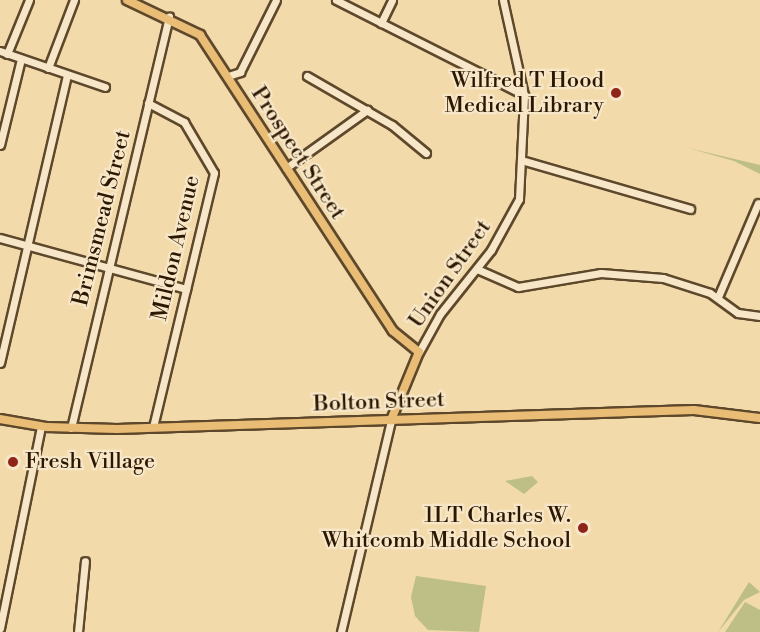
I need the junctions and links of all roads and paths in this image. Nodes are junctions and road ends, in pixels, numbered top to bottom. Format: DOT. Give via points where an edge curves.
graph roads {
  1 [pos="29,0"];
  2 [pos="74,0"];
  3 [pos="127,0"];
  4 [pos="276,0"];
  5 [pos="336,0"];
  6 [pos="392,0"];
  7 [pos="503,0"];
  8 [pos="169,16"];
  9 [pos="381,23"];
  10 [pos="4,52"];
  11 [pos="21,59"];
  12 [pos="48,68"];
  13 [pos="68,75"];
  14 [pos="228,76"];
  15 [pos="307,76"];
  16 [pos="105,87"];
  17 [pos="524,95"];
  18 [pos="148,103"];
  19 [pos="367,110"];
  20 [pos="0,145"];
  21 [pos="426,153"];
  22 [pos="525,160"];
  23 [pos="286,168"];
  24 [pos="758,203"];
  25 [pos="690,209"];
  26 [pos="0,238"];
  27 [pos="29,246"];
  28 [pos="109,267"];
  29 [pos="477,269"];
  30 [pos="186,289"];
  31 [pos="718,297"];
  32 [pos="760,316"];
  33 [pos="4,332"];
  34 [pos="419,352"];
  35 [pos="0,363"];
  36 [pos="760,418"];
  37 [pos="0,419"];
  38 [pos="391,420"];
  39 [pos="41,426"];
  40 [pos="71,428"];
  41 [pos="153,428"];
  42 [pos="85,561"];
  43 [pos="0,628"];
  44 [pos="78,632"];
  45 [pos="341,632"];
  1 -- 10 [label="street"];
  2 -- 12 [label="street"];
  3 -- 8 [label="main road, Prospect Street"];
  4 -- 14 [label="street" via="240,72"];
  5 -- 9 [label="street"];
  6 -- 9 [label="street"];
  7 -- 17 [label="street, Union Street"];
  8 -- 14 [label="main road, Prospect Street" via="200,34"];
  8 -- 18 [label="street, Brimsmead Street"];
  9 -- 17 [label="street"];
  10 -- 11 [label="street"];
  11 -- 12 [label="street"];
  11 -- 20 [label="street"];
  12 -- 13 [label="street"];
  13 -- 16 [label="street"];
  13 -- 27 [label="street"];
  14 -- 23 [label="main road, Prospect Street"];
  15 -- 19 [label="street"];
  17 -- 22 [label="street, Union Street"];
  18 -- 28 [label="street, Brimsmead Street"];
  18 -- 30 [label="street, Mildon Avenue" via="184,122 214,173"];
  19 -- 21 [label="street"];
  19 -- 23 [label="street"];
  22 -- 25 [label="street"];
  22 -- 29 [label="street, Union Street" via="519,199"];
  23 -- 34 [label="main road, Prospect Street" via="393,331"];
  24 -- 31 [label="street"];
  26 -- 27 [label="street"];
  27 -- 28 [label="street"];
  27 -- 33 [label="street"];
  28 -- 30 [label="street"];
  28 -- 40 [label="street, Brimsmead Street"];
  29 -- 31 [label="street" via="518,287 601,273 634,274 683,282"];
  29 -- 34 [label="street, Union Street" via="440,314"];
  30 -- 41 [label="street, Mildon Avenue"];
  31 -- 32 [label="street" via="738,313"];
  33 -- 35 [label="street"];
  34 -- 38 [label="main road, Union Street"];
  36 -- 38 [label="main road, Bolton Street" via="693,410"];
  37 -- 39 [label="main road, Bolton Street"];
  38 -- 41 [label="main road, Bolton Street"];
  38 -- 45 [label="street, Union Street"];
  39 -- 40 [label="main road, Bolton Street"];
  39 -- 43 [label="street"];
  40 -- 41 [label="main road, Bolton Street"];
  42 -- 44 [label="street"];
}
